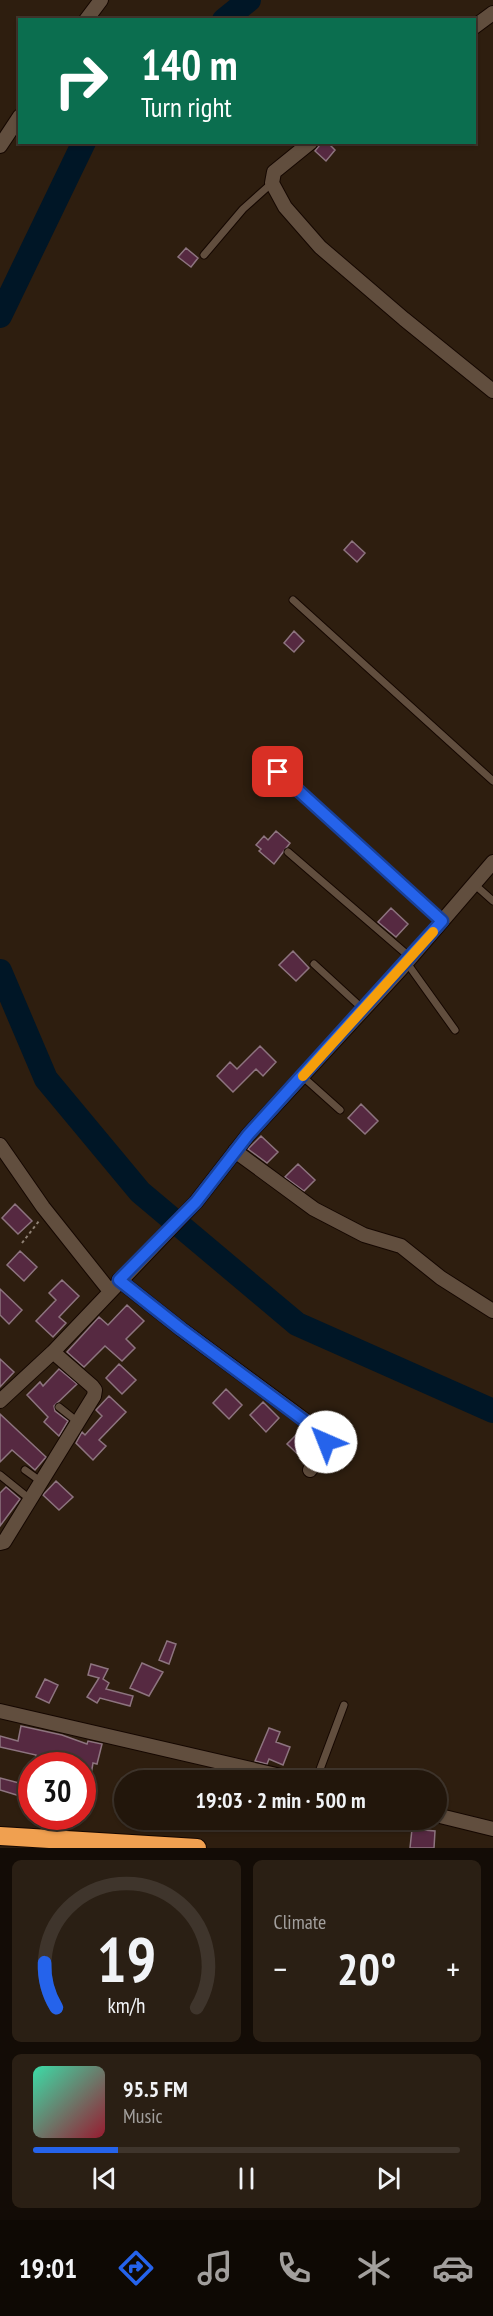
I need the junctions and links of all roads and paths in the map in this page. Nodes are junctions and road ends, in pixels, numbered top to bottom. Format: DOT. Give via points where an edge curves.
graph roads {
  1 [pos="101,0"];
  2 [pos="493,13"];
  3 [pos="88,18"];
  4 [pos="476,26"];
  5 [pos="18,119"];
  6 [pos="309,144"];
  7 [pos="0,146"];
  8 [pos="272,183"];
  9 [pos="204,255"];
  10 [pos="493,391"];
  11 [pos="293,600"];
  12 [pos="278,772"];
  13 [pos="493,781"];
  14 [pos="288,852"];
  15 [pos="493,862"];
  16 [pos="474,884"];
  17 [pos="493,901"];
  18 [pos="442,921"];
  19 [pos="409,961"];
  20 [pos="315,964"];
  21 [pos="364,1010"];
  22 [pos="455,1030"];
  23 [pos="303,1076"];
  24 [pos="340,1110"];
  25 [pos="0,1145"];
  26 [pos="235,1151"];
  27 [pos="49,1214"];
  28 [pos="22,1243"];
  29 [pos="119,1280"];
  30 [pos="109,1290"];
  31 [pos="493,1311"];
  32 [pos="53,1352"];
  33 [pos="0,1401"];
  34 [pos="59,1407"];
  35 [pos="79,1423"];
  36 [pos="25,1470"];
  37 [pos="310,1470"];
  38 [pos="0,1475"];
  39 [pos="43,1483"];
  40 [pos="31,1500"];
  41 [pos="0,1543"];
  42 [pos="344,1705"];
  43 [pos="0,1711"];
  44 [pos="255,1770"];
  45 [pos="320,1770"];
  46 [pos="447,1818"];
  47 [pos="493,1829"];
  48 [pos="0,1836"];
  49 [pos="197,1848"];
  1 -- 3 [label="street"];
  2 -- 4 [label="street"];
  5 -- 7 [label="street"];
  6 -- 8 [label="street" via="274,172"];
  8 -- 9 [label="lane" via="243,209"];
  8 -- 10 [label="street" via="285,207 320,247"];
  11 -- 13 [label="lane"];
  12 -- 18 [label="lane"];
  14 -- 19 [label="lane"];
  15 -- 16 [label="street"];
  16 -- 17 [label="lane"];
  16 -- 18 [label="street"];
  18 -- 19 [label="street"];
  19 -- 21 [label="street"];
  19 -- 22 [label="lane"];
  20 -- 21 [label="lane"];
  21 -- 23 [label="street"];
  23 -- 24 [label="lane"];
  23 -- 26 [label="street"];
  25 -- 27 [label="street"];
  26 -- 29 [label="street" via="196,1202"];
  26 -- 31 [label="street" via="314,1209 364,1235 401,1246 441,1278"];
  27 -- 28 [label="path"];
  27 -- 30 [label="street"];
  29 -- 30 [label="street"];
  29 -- 37 [label="street" via="325,1436 326,1442"];
  30 -- 32 [label="street"];
  32 -- 33 [label="street"];
  32 -- 35 [label="street" via="95,1390"];
  34 -- 35 [label="lane"];
  35 -- 39 [label="street"];
  36 -- 39 [label="lane"];
  38 -- 40 [label="lane"];
  39 -- 40 [label="street"];
  40 -- 41 [label="street"];
  42 -- 45 [label="lane"];
  43 -- 44 [label="street"];
  46 -- 47 [label="street"];
  48 -- 49 [label="highway"];
}
